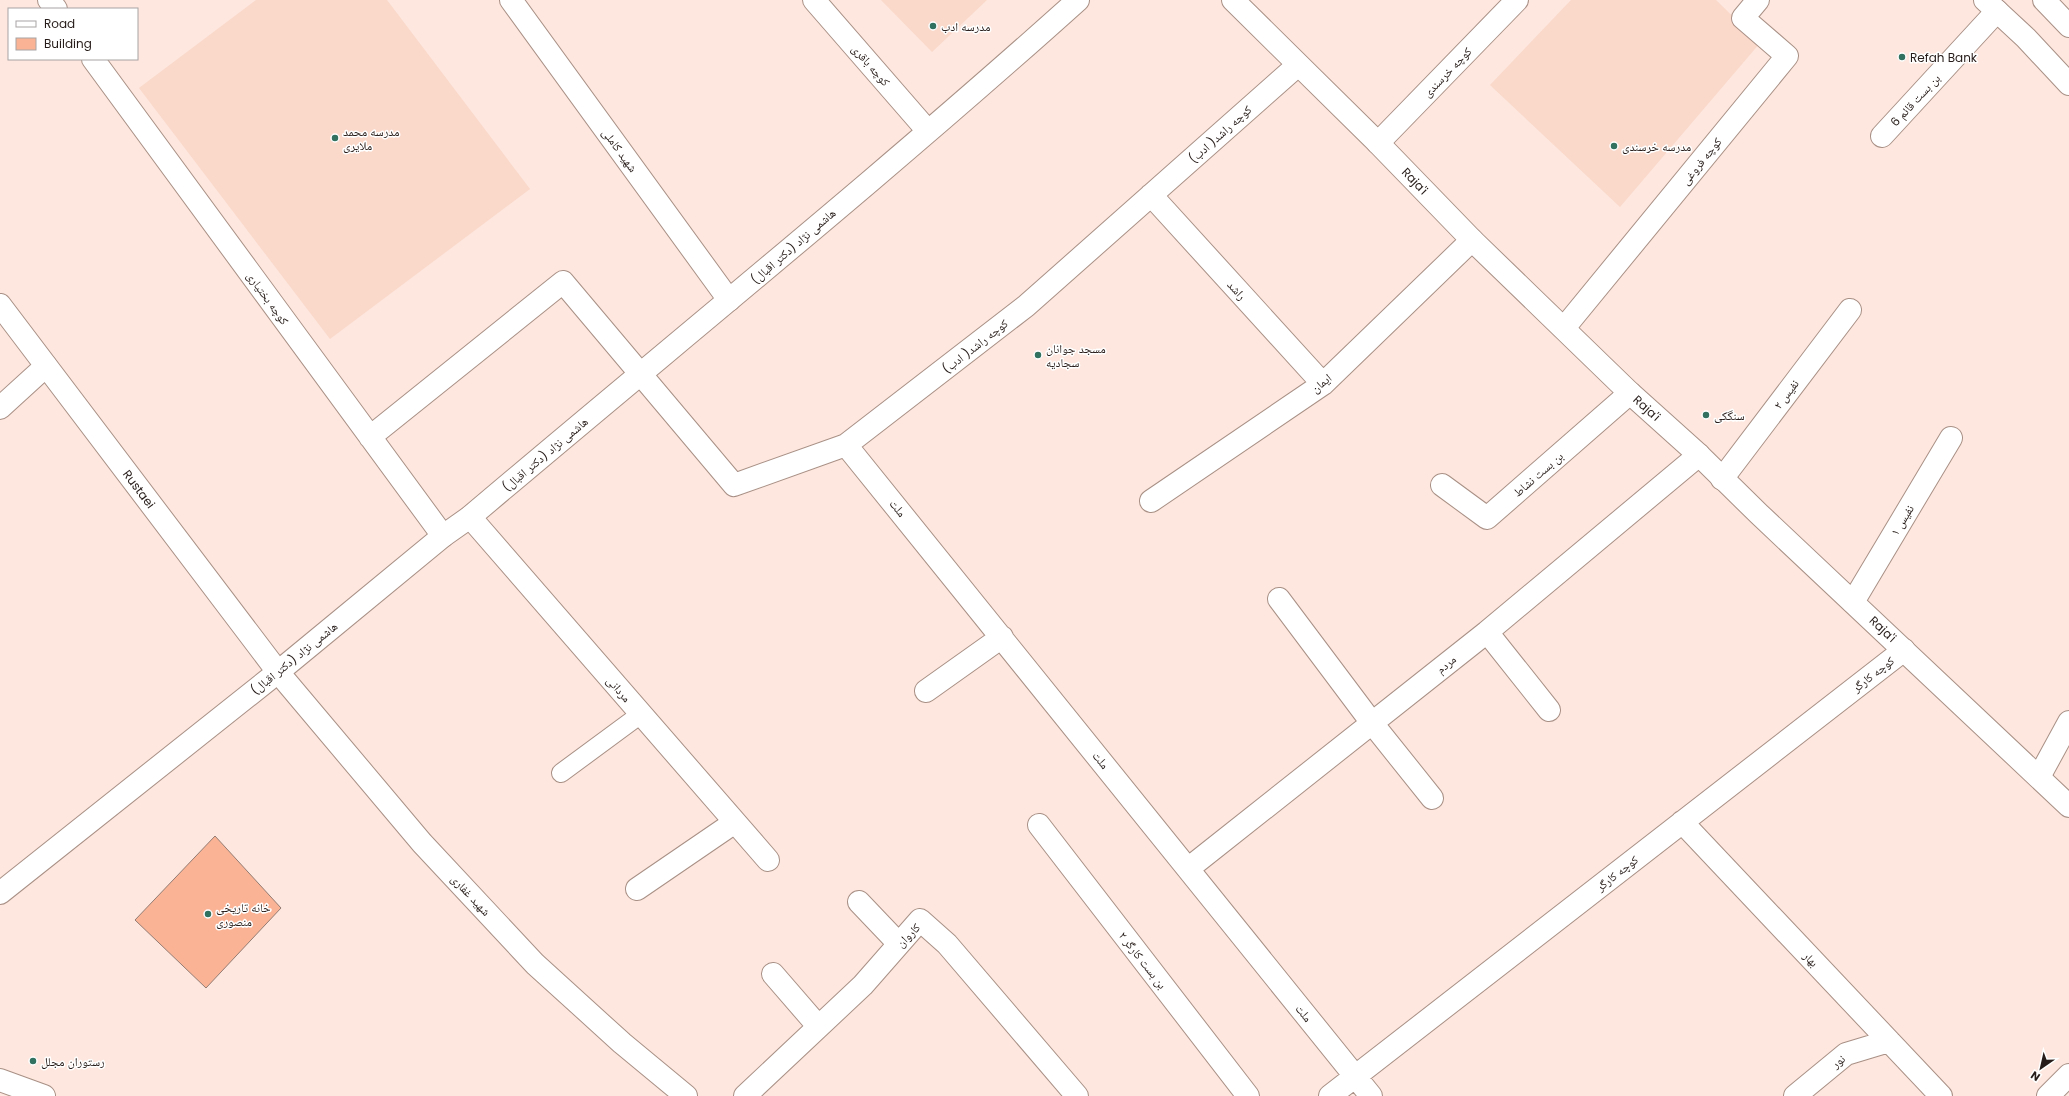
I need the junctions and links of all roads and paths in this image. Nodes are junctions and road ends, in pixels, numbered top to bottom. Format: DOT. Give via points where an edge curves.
graph roads {
  1 [pos="49,0"];
  2 [pos="511,0"];
  3 [pos="814,0"];
  4 [pos="1078,0"];
  5 [pos="1233,0"];
  6 [pos="1517,0"];
  7 [pos="1758,0"];
  8 [pos="2044,0"];
  9 [pos="1991,6"];
  10 [pos="55,8"];
  11 [pos="2069,26"];
  12 [pos="93,60"];
  13 [pos="1298,65"];
  14 [pos="2069,84"];
  15 [pos="928,130"];
  16 [pos="1882,136"];
  17 [pos="1378,143"];
  18 [pos="1151,196"];
  19 [pos="1472,240"];
  20 [pos="730,300"];
  21 [pos="0,305"];
  22 [pos="1850,310"];
  23 [pos="1564,328"];
  24 [pos="46,366"];
  25 [pos="640,373"];
  26 [pos="1323,384"];
  27 [pos="1630,393"];
  28 [pos="0,408"];
  29 [pos="370,437"];
  30 [pos="1951,438"];
  31 [pos="846,445"];
  32 [pos="1699,455"];
  33 [pos="1722,479"];
  34 [pos="1442,485"];
  35 [pos="1151,501"];
  36 [pos="470,517"];
  37 [pos="443,536"];
  38 [pos="1279,599"];
  39 [pos="1853,602"];
  40 [pos="1487,632"];
  41 [pos="1002,637"];
  42 [pos="1904,650"];
  43 [pos="278,672"];
  44 [pos="926,691"];
  45 [pos="1549,710"];
  46 [pos="641,714"];
  47 [pos="2069,722"];
  48 [pos="1372,723"];
  49 [pos="561,774"];
  50 [pos="2039,777"];
  51 [pos="1432,798"];
  52 [pos="2069,806"];
  53 [pos="735,822"];
  54 [pos="1682,822"];
  55 [pos="1039,825"];
  56 [pos="768,860"];
  57 [pos="1189,868"];
  58 [pos="3,886"];
  59 [pos="637,889"];
  60 [pos="859,902"];
  61 [pos="899,944"];
  62 [pos="773,974"];
  63 [pos="818,1026"];
  64 [pos="1889,1041"];
  65 [pos="2069,1075"];
  66 [pos="1355,1076"];
  67 [pos="0,1080"];
  68 [pos="44,1096"];
  69 [pos="686,1096"];
  70 [pos="745,1096"];
  71 [pos="1077,1096"];
  72 [pos="1248,1096"];
  73 [pos="1330,1096"];
  74 [pos="1371,1096"];
  75 [pos="1795,1096"];
  76 [pos="1941,1096"];
  77 [pos="2048,1096"];
  1 -- 10 [label="street"];
  2 -- 20 [label="street, شهید کاملی"];
  3 -- 15 [label="street, کوچه باقری"];
  4 -- 15 [label="street, هاشمی نژاد (دکتر اقبال)"];
  5 -- 13 [label="street, Raja'i"];
  6 -- 17 [label="street, کوچه خرسندی"];
  7 -- 23 [label="street, کوچه فروغی" via="1743,18 1787,56"];
  8 -- 11 [label="street"];
  9 -- 14 [label="street" via="2026,38"];
  9 -- 16 [label="street, بن بست قائم 6"];
  12 -- 29 [label="street, کوچه بختیاری"];
  13 -- 17 [label="street, Raja'i"];
  13 -- 18 [label="street, کوچه راشد( ادب)"];
  15 -- 20 [label="street, هاشمی نژاد (دکتر اقبال)"];
  17 -- 19 [label="street, Raja'i"];
  18 -- 26 [label="street, راشد"];
  18 -- 31 [label="street, کوچه راشد( ادب)" via="1026,306"];
  19 -- 23 [label="street, Raja'i"];
  19 -- 26 [label="street, ایمان"];
  20 -- 25 [label="street, هاشمی نژاد (دکتر اقبال)"];
  21 -- 24 [label="street, Rustaei"];
  22 -- 33 [label="street, نفیس ۲"];
  23 -- 27 [label="street, Raja'i"];
  24 -- 28 [label="street"];
  24 -- 43 [label="street, Rustaei"];
  25 -- 29 [label="street" via="563,282"];
  25 -- 31 [label="street, کوچه راشد( ادب)" via="734,485"];
  25 -- 36 [label="street, هاشمی نژاد (دکتر اقبال)"];
  26 -- 35 [label="street, ایمان"];
  27 -- 32 [label="street, Raja'i"];
  27 -- 34 [label="street, بن بست نشاط" via="1487,518"];
  29 -- 37 [label="street, کوچه بختیاری"];
  30 -- 39 [label="street, نفیس ‍۱"];
  31 -- 41 [label="street, ملت"];
  32 -- 33 [label="street, Raja'i"];
  32 -- 40 [label="street, مردم"];
  33 -- 39 [label="street, Raja'i"];
  36 -- 37 [label="street, هاشمی نژاد (دکتر اقبال)"];
  36 -- 46 [label="street, مردانی"];
  37 -- 43 [label="street, هاشمی نژاد (دکتر اقبال)"];
  38 -- 48 [label="street"];
  39 -- 42 [label="street, Raja'i"];
  40 -- 45 [label="street"];
  40 -- 48 [label="street, مردم"];
  41 -- 44 [label="street"];
  41 -- 57 [label="street, ملت"];
  42 -- 50 [label="street, Raja'i"];
  42 -- 54 [label="street, کوچه کارگر"];
  43 -- 58 [label="street, هاشمی نژاد (دکتر اقبال)"];
  43 -- 69 [label="street, شهید غفاری" via="422,843 535,964 622,1043"];
  46 -- 49 [label="lane"];
  46 -- 53 [label="street, مردانی"];
  47 -- 50 [label="street"];
  48 -- 51 [label="street"];
  48 -- 57 [label="street, مردم"];
  50 -- 52 [label="street, Raja'i"];
  53 -- 56 [label="street, مردانی"];
  53 -- 59 [label="street"];
  54 -- 64 [label="street, بهار"];
  54 -- 66 [label="street, کوچه کارگر"];
  55 -- 72 [label="street, بن بست کارگر ۲"];
  57 -- 66 [label="street, ملت"];
  60 -- 61 [label="street"];
  61 -- 63 [label="street, کاروان" via="863,985"];
  61 -- 71 [label="street, کاروان" via="920,920 947,944"];
  62 -- 63 [label="street"];
  63 -- 70 [label="street, کاروان"];
  64 -- 75 [label="street, نور" via="1846,1054"];
  64 -- 76 [label="street, بهار"];
  65 -- 77 [label="street"];
  66 -- 73 [label="street, کوچه کارگر"];
  66 -- 74 [label="street, ملت"];
  67 -- 68 [label="street"];
}
